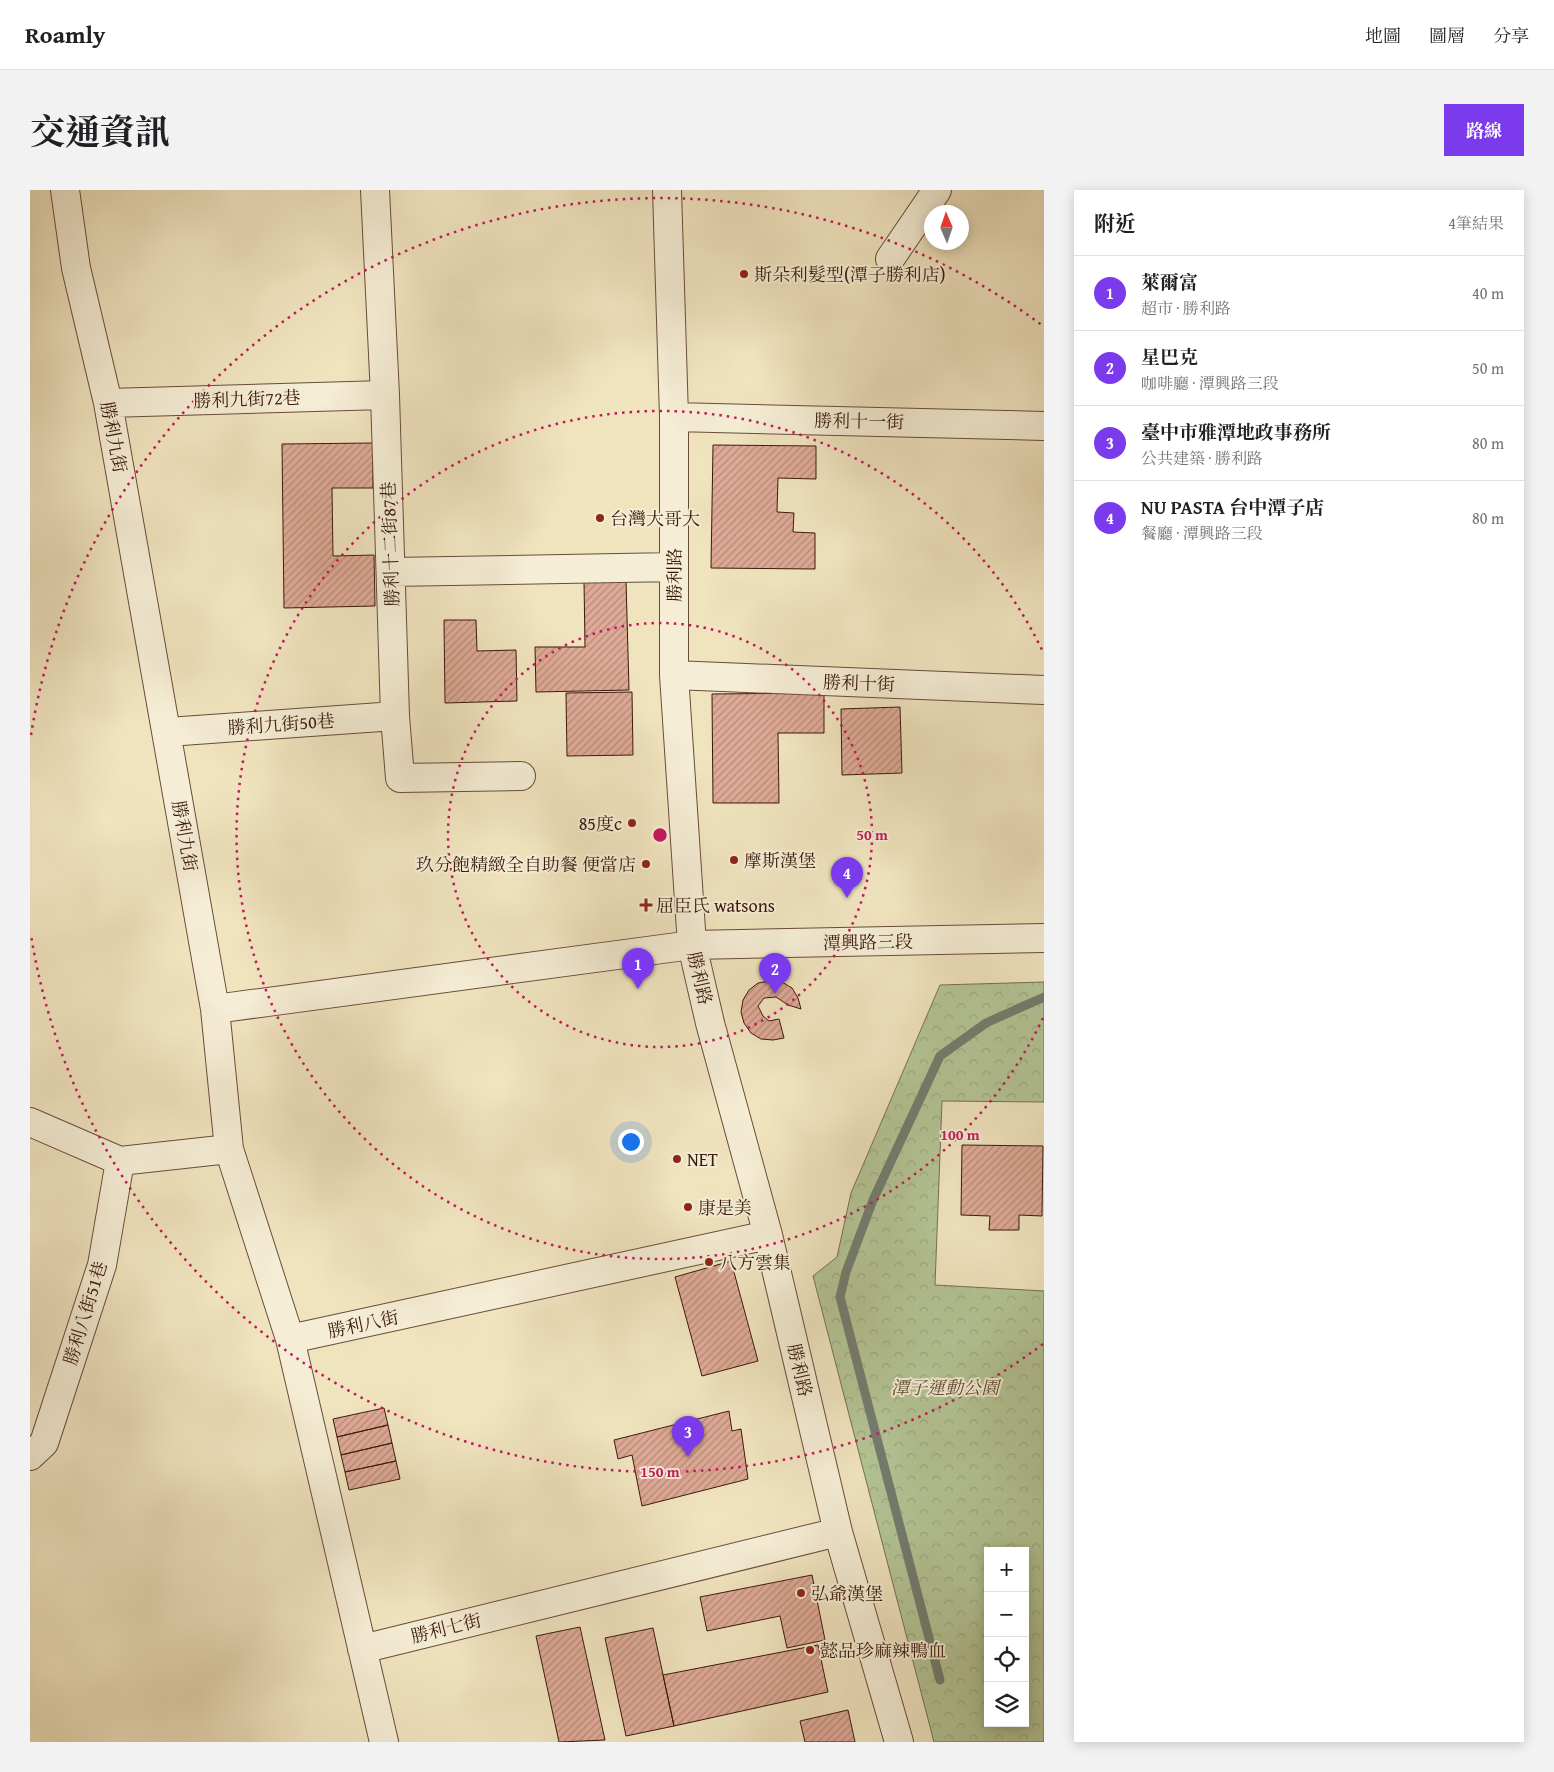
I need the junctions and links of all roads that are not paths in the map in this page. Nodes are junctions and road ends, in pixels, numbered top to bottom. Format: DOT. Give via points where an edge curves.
graph roads {
  1 [pos="65,190"];
  2 [pos="375,190"];
  3 [pos="667,190"];
  4 [pos="937,190"];
  5 [pos="890,259"];
  6 [pos="385,395"];
  7 [pos="108,403"];
  8 [pos="674,417"];
  9 [pos="1044,426"];
  10 [pos="674,567"];
  11 [pos="391,572"];
  12 [pos="674,675"];
  13 [pos="1044,690"];
  14 [pos="395,716"];
  15 [pos="168,732"];
  16 [pos="521,776"];
  17 [pos="1044,938"];
  18 [pos="692,945"];
  19 [pos="215,1010"];
  20 [pos="30,1122"];
  21 [pos="229,1149"];
  22 [pos="120,1160"];
  23 [pos="768,1235"];
  24 [pos="290,1339"];
  25 [pos="30,1456"];
  26 [pos="838,1532"];
  27 [pos="362,1649"];
  28 [pos="384,1742"];
  29 [pos="899,1742"];
  1 -- 7 [label="street, 勝利九街" via="76,268"];
  2 -- 6 [label="street, 勝利十二街87巷"];
  3 -- 8 [label="street, 勝利路"];
  4 -- 5 [label="street"];
  6 -- 7 [label="street, 勝利九街72巷"];
  6 -- 11 [label="street, 勝利十二街87巷"];
  7 -- 15 [label="street, 勝利九街"];
  8 -- 9 [label="street, 勝利十一街"];
  8 -- 10 [label="street, 勝利路"];
  10 -- 11 [label="street"];
  10 -- 12 [label="street, 勝利路"];
  11 -- 14 [label="street, 勝利十二街87巷"];
  12 -- 13 [label="street, 勝利十街"];
  12 -- 18 [label="street, 勝利路"];
  14 -- 15 [label="street, 勝利九街50巷"];
  14 -- 16 [label="street, 勝利十二街87巷" via="400,778"];
  15 -- 19 [label="street, 勝利九街"];
  17 -- 18 [label="street, 潭興路三段"];
  18 -- 19 [label="street"];
  18 -- 23 [label="street, 勝利路"];
  19 -- 21 [label="street"];
  20 -- 22 [label="street"];
  21 -- 22 [label="street"];
  21 -- 24 [label="street"];
  22 -- 25 [label="street, 勝利八街51巷" via="102,1265 44,1443"];
  23 -- 24 [label="street, 勝利八街"];
  23 -- 26 [label="street, 勝利路"];
  24 -- 27 [label="street"];
  26 -- 27 [label="street, 勝利七街"];
  26 -- 29 [label="street, 勝利路"];
  27 -- 28 [label="street"];
}
